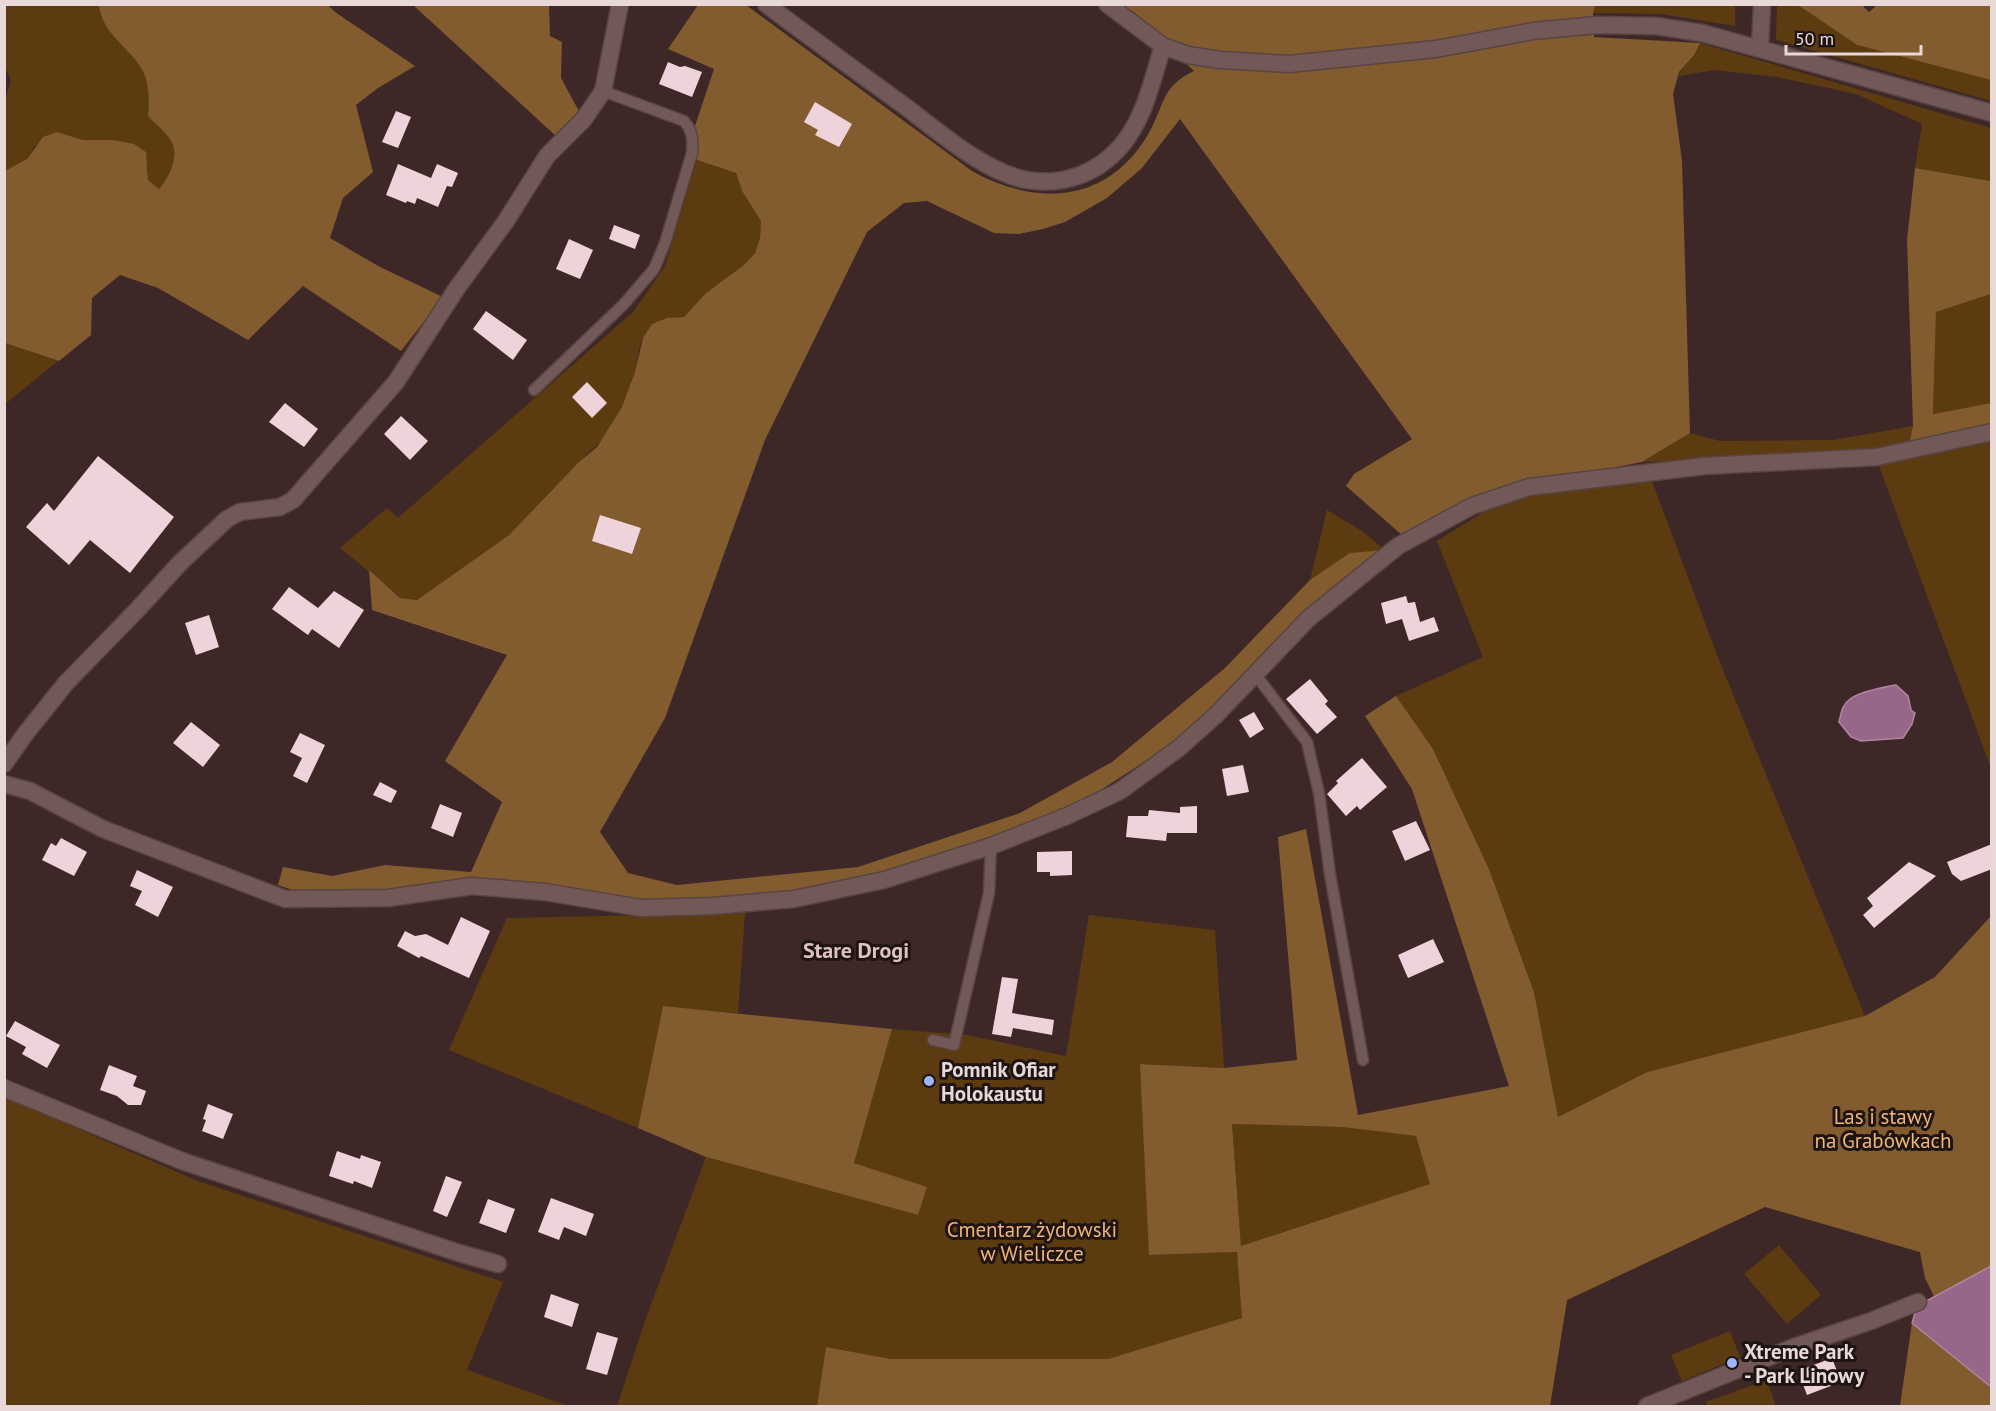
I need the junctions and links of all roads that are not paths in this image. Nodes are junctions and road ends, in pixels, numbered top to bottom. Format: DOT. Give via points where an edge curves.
graph roads {
  1 [pos="620,4"];
  2 [pos="766,4"];
  3 [pos="1107,4"];
  4 [pos="1762,4"];
  5 [pos="1163,46"];
  6 [pos="1760,48"];
  7 [pos="603,91"];
  8 [pos="1992,113"];
  9 [pos="534,390"];
  10 [pos="1992,432"];
  11 [pos="1255,674"];
  12 [pos="4,764"];
  13 [pos="4,784"];
  14 [pos="991,846"];
  15 [pos="933,1040"];
  16 [pos="1363,1060"];
  17 [pos="4,1088"];
  18 [pos="498,1264"];
  19 [pos="1918,1302"];
  20 [pos="1647,1407"];
  1 -- 7 [label="street"];
  2 -- 5 [label="street" via="956,144 997,170 1041,182 1084,174 1122,145 1143,109"];
  3 -- 5 [label="street"];
  4 -- 6 [label="street"];
  5 -- 6 [label="street" via="1220,60 1289,64 1436,49 1533,31 1597,25 1656,26"];
  6 -- 8 [label="street"];
  7 -- 9 [label="lane" via="684,121 694,140 692,153 654,269 624,304"];
  7 -- 12 [label="street" via="584,119 546,156 396,382 293,500 280,507 240,512 227,519 66,683"];
  10 -- 11 [label="street" via="1876,457 1704,466 1528,487 1472,506 1398,546 1309,618"];
  11 -- 14 [label="street" via="1179,748 1120,791"];
  11 -- 16 [label="lane" via="1307,742"];
  13 -- 14 [label="street" via="30,790 103,829 285,899 388,898 472,886 545,892 641,909 713,906 817,895 884,880"];
  14 -- 15 [label="lane" via="989,892 954,1045"];
  17 -- 18 [label="street" via="182,1161"];
  19 -- 20 [label="street"];
}
